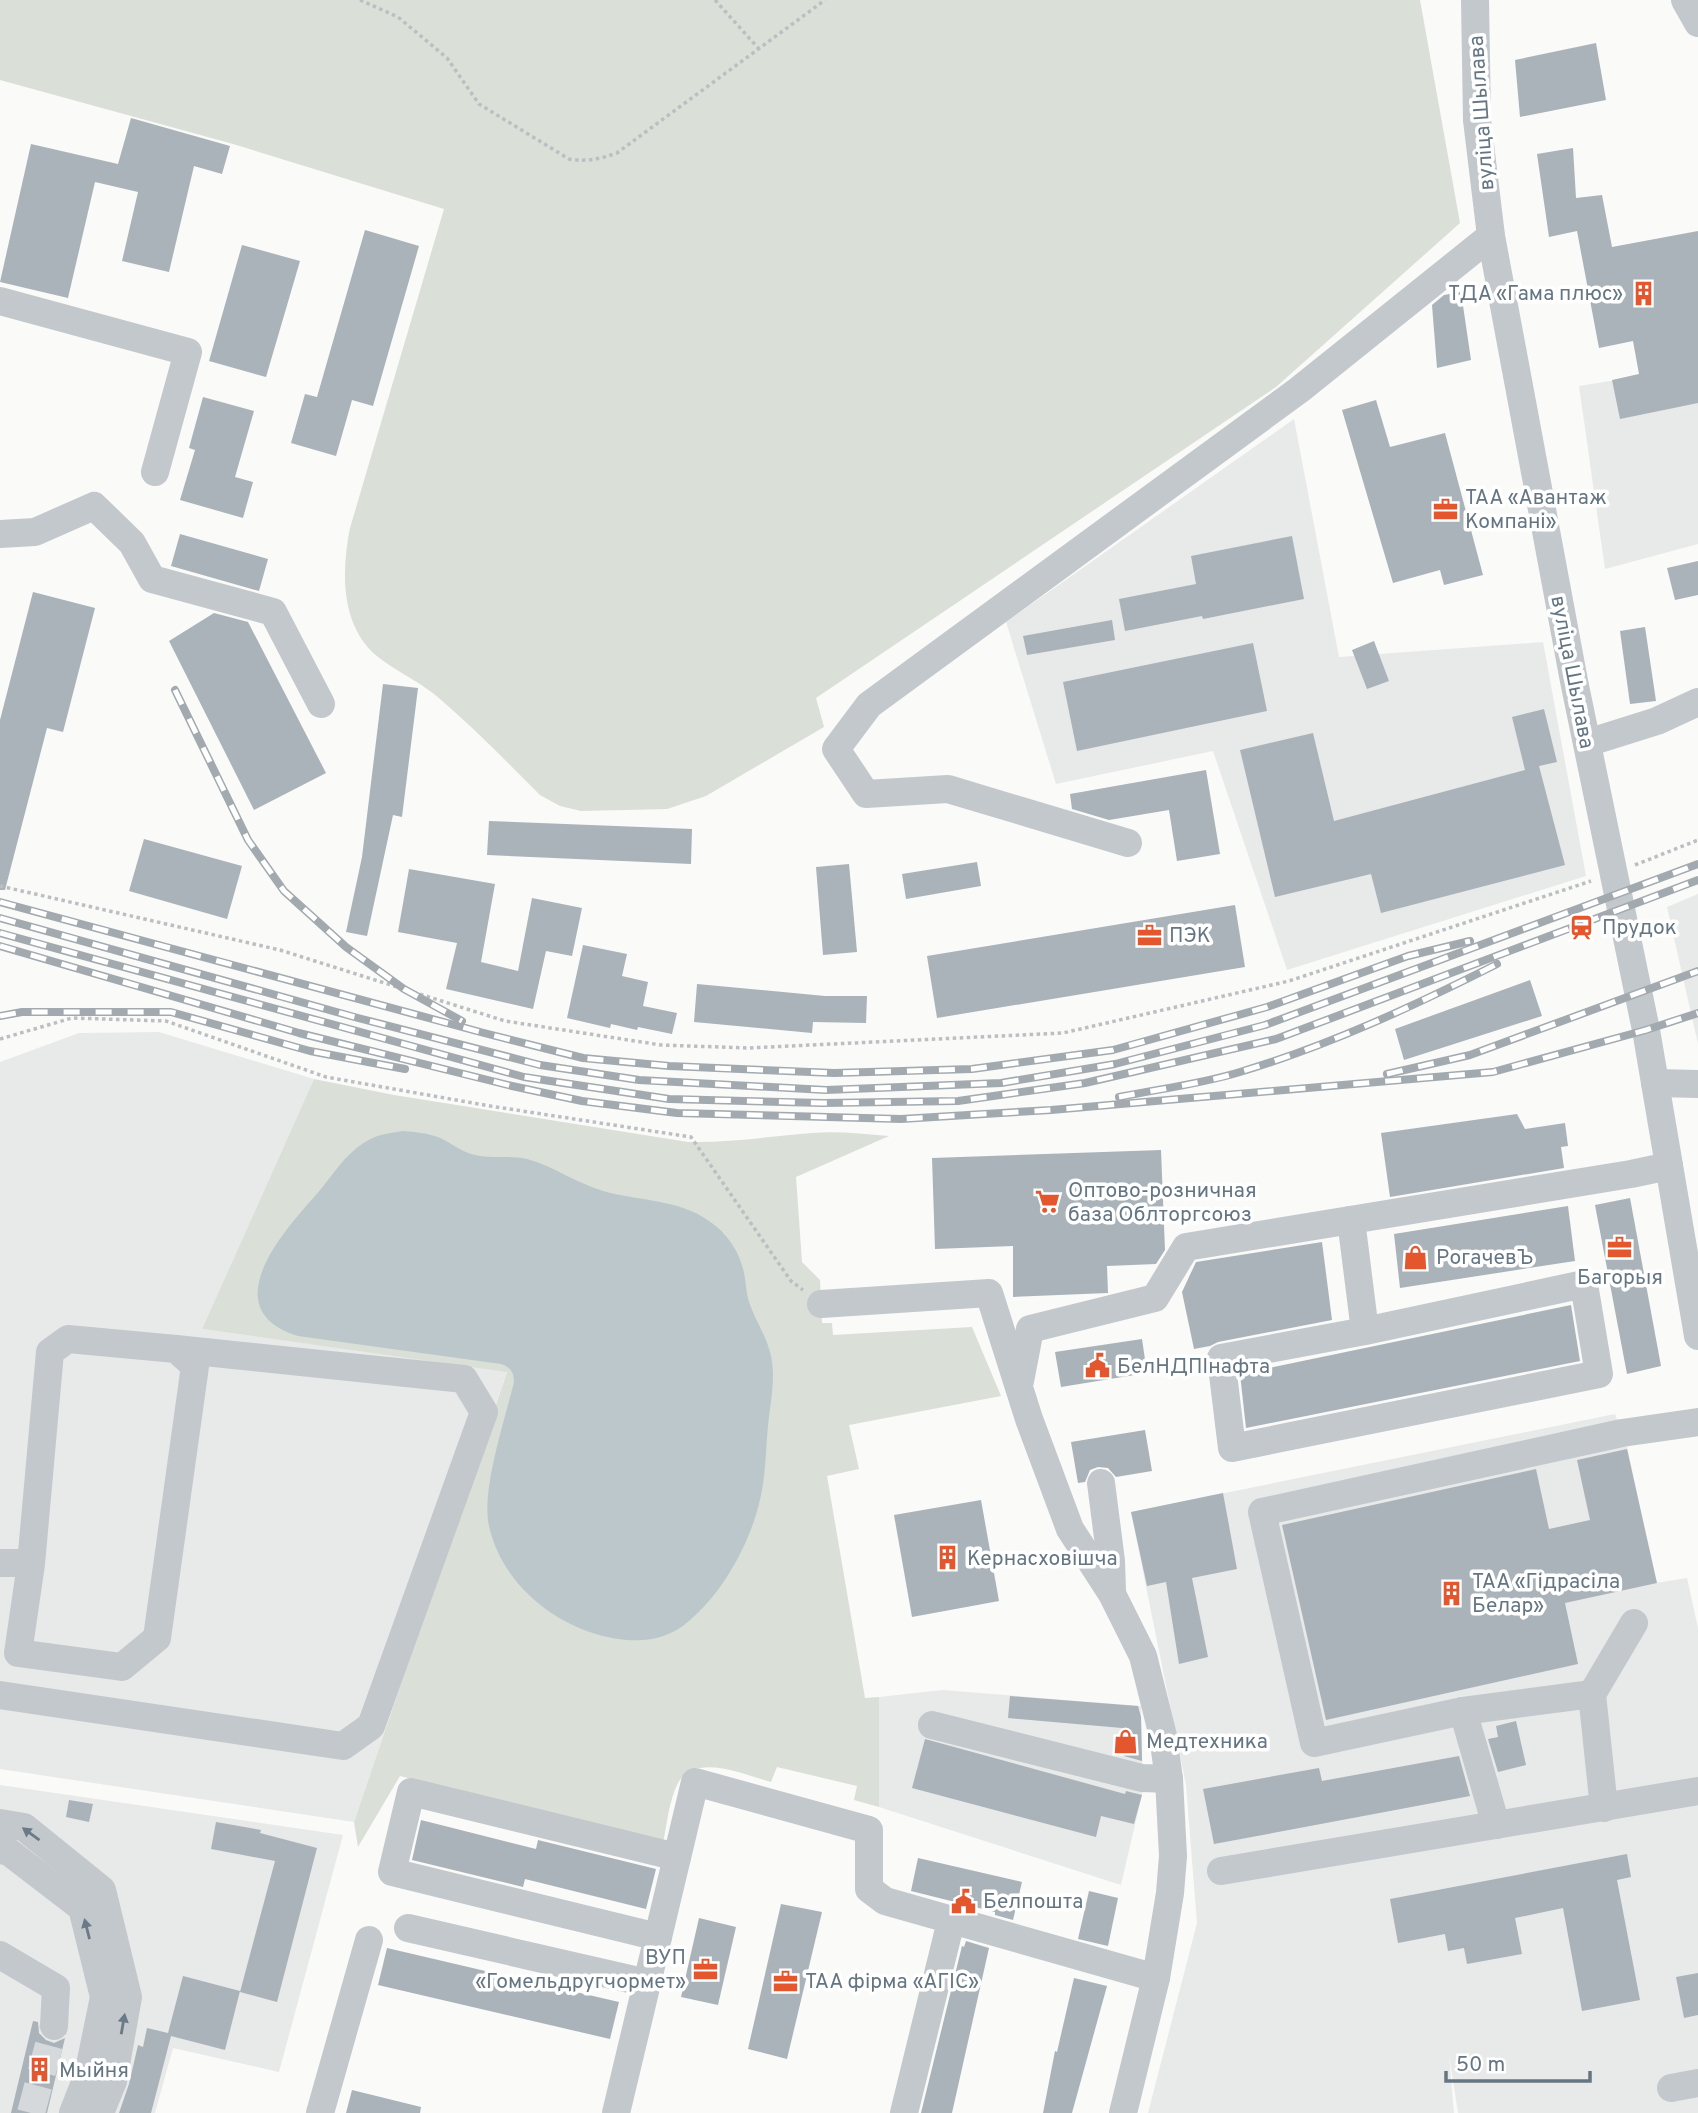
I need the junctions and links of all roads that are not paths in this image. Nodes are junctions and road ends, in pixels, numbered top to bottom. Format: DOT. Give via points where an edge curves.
graph roads {
  1 [pos="1685,0"];
  2 [pos="1472,2"];
  3 [pos="1698,23"];
  4 [pos="1491,236"];
  5 [pos="0,302"];
  6 [pos="155,472"];
  7 [pos="0,534"];
  8 [pos="1698,702"];
  9 [pos="321,704"];
  10 [pos="1587,743"];
  11 [pos="1128,843"];
  12 [pos="1655,1083"];
  13 [pos="1698,1084"];
  14 [pos="1668,1166"];
  15 [pos="1351,1220"];
  16 [pos="1693,1286"];
  17 [pos="821,1304"];
  18 [pos="1365,1331"];
  19 [pos="1698,1336"];
  20 [pos="176,1349"];
  21 [pos="1019,1384"];
  22 [pos="1698,1422"];
  23 [pos="1101,1483"];
  24 [pos="0,1563"];
  25 [pos="30,1563"];
  26 [pos="1112,1594"];
  27 [pos="1634,1623"];
  28 [pos="1592,1694"];
  29 [pos="0,1695"];
  30 [pos="1463,1711"];
  31 [pos="933,1725"];
  32 [pos="1169,1779"];
  33 [pos="1698,1791"];
  34 [pos="1604,1808"];
  35 [pos="0,1823"];
  36 [pos="1496,1825"];
  37 [pos="0,1850"];
  38 [pos="677,1857"];
  39 [pos="1221,1871"];
  40 [pos="951,1921"];
  41 [pos="408,1928"];
  42 [pos="658,1937"];
  43 [pos="369,1940"];
  44 [pos="0,1956"];
  45 [pos="1156,1978"];
  46 [pos="647,1983"];
  47 [pos="54,2026"];
  48 [pos="73,2113"];
  49 [pos="100,2113"];
  50 [pos="320,2113"];
  51 [pos="616,2113"];
  52 [pos="904,2113"];
  53 [pos="1123,2113"];
  1 -- 3 [label="street"];
  2 -- 4 [label="street, вуліца Шылава" via="1477,120"];
  4 -- 10 [label="street, вуліца Шылава"];
  4 -- 11 [label="street" via="1299,390 869,705 836,749 866,794 948,789"];
  5 -- 6 [label="street" via="188,352"];
  7 -- 9 [label="street" via="35,532 94,506 132,543 152,579 273,612"];
  8 -- 10 [label="street" via="1657,721"];
  10 -- 12 [label="street, вуліца Шылава"];
  12 -- 13 [label="street"];
  12 -- 14 [label="street, вуліца Шылава"];
  14 -- 15 [label="street"];
  14 -- 16 [label="street, вуліца Шылава"];
  15 -- 18 [label="street"];
  15 -- 21 [label="street" via="1186,1247 1155,1298 1030,1329"];
  16 -- 19 [label="street, вуліца Шылава"];
  17 -- 21 [label="street" via="989,1293"];
  18 -- 18 [label="street" via="1584,1284 1599,1374 1232,1448 1221,1358"];
  20 -- 25 [label="street" via="68,1339 50,1352"];
  20 -- 25 [label="street" via="195,1366 157,1638 122,1667 18,1653"];
  20 -- 29 [label="street" via="464,1379 484,1412 371,1726 343,1746"];
  21 -- 26 [label="street" via="1070,1529"];
  22 -- 30 [label="street" via="1622,1433 1262,1512 1314,1743"];
  23 -- 26 [label="street"];
  24 -- 25 [label="street"];
  26 -- 32 [label="street" via="1143,1656"];
  27 -- 28 [label="street"];
  28 -- 30 [label="street"];
  28 -- 34 [label="street"];
  30 -- 36 [label="street"];
  31 -- 32 [label="street" via="1142,1778"];
  32 -- 45 [label="street" via="1173,1857"];
  33 -- 34 [label="street"];
  34 -- 36 [label="street"];
  49 -- 35 [label="street, one-way" via="113,2081 128,1997 102,1890 24,1828"];
  36 -- 39 [label="street"];
  48 -- 37 [label="street, one-way" via="88,2075 104,1997 82,1908 9,1852"];
  38 -- 40 [label="street" via="695,1782 869,1830 869,1889 885,1901"];
  38 -- 42 [label="street"];
  38 -- 42 [label="street" via="411,1792 392,1872"];
  40 -- 45 [label="street"];
  40 -- 52 [label="street"];
  41 -- 46 [label="street"];
  42 -- 46 [label="street"];
  43 -- 50 [label="street"];
  44 -- 47 [label="street" via="55,1989"];
  45 -- 53 [label="street"];
  46 -- 51 [label="street"];
}
